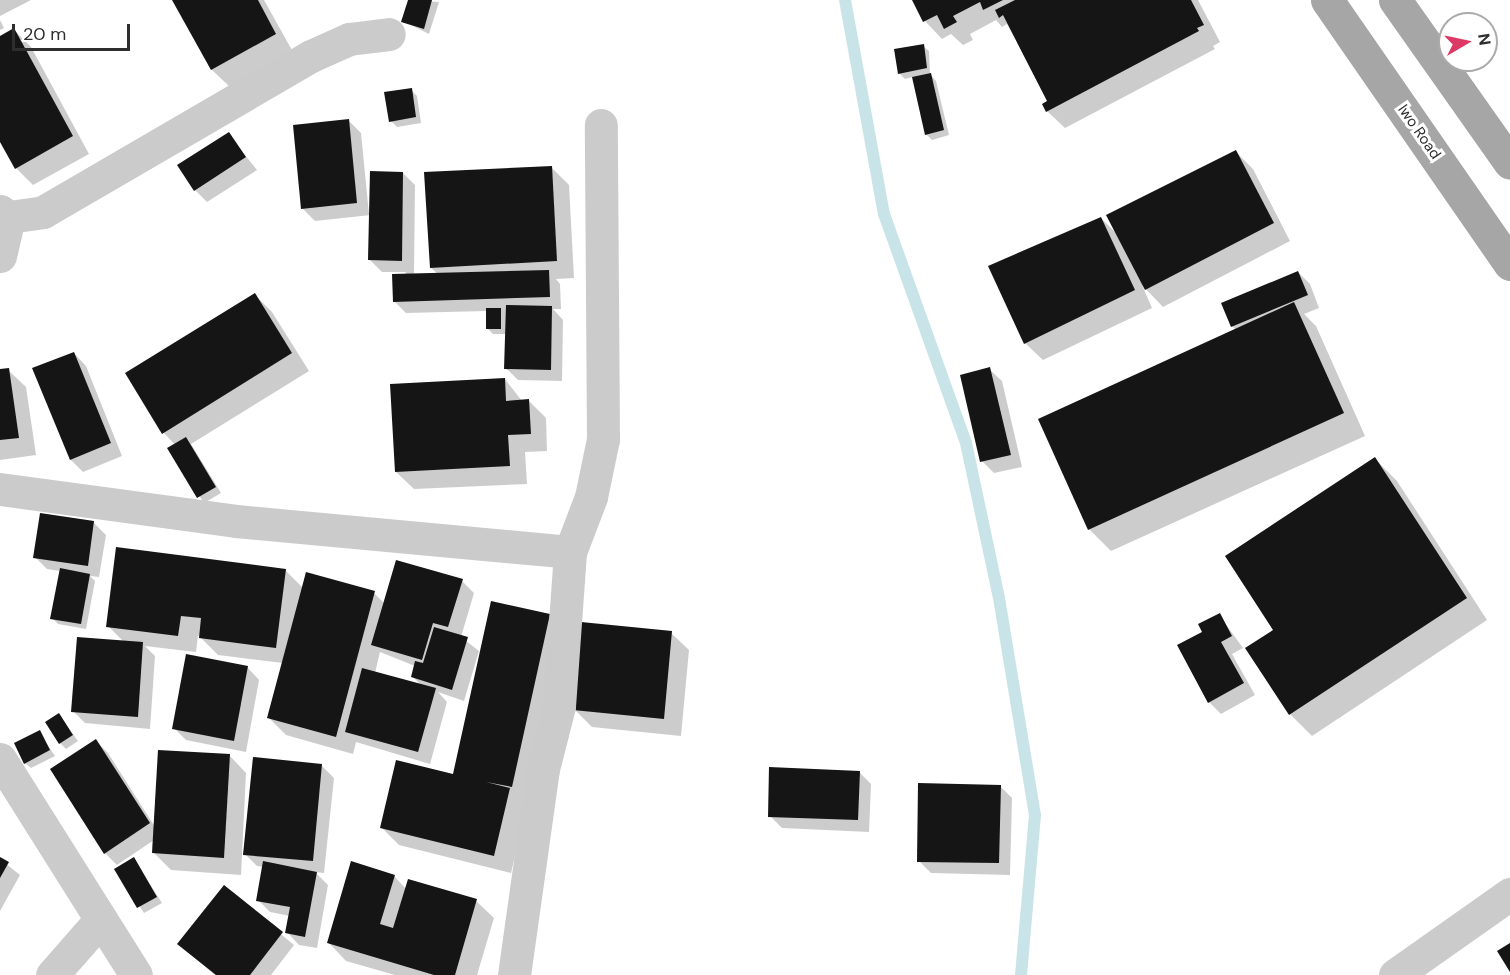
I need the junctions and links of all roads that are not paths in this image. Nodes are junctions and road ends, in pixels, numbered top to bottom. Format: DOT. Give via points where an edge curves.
graph roads {
  1 [pos="1328,0"];
  2 [pos="1395,0"];
  3 [pos="389,34"];
  4 [pos="601,125"];
  5 [pos="1510,163"];
  6 [pos="5,214"];
  7 [pos="0,256"];
  8 [pos="1510,264"];
  9 [pos="0,489"];
  10 [pos="570,552"];
  11 [pos="0,759"];
  12 [pos="1510,894"];
  13 [pos="101,919"];
  14 [pos="52,975"];
  15 [pos="136,975"];
  16 [pos="514,975"];
  17 [pos="1395,975"];
  1 -- 8 [label="main road, Iwo Road"];
  2 -- 5 [label="main road"];
  3 -- 6 [label="street" via="349,39 311,56 43,212"];
  4 -- 10 [label="street" via="603,439 591,497"];
  6 -- 7 [label="street"];
  9 -- 10 [label="street" via="236,521"];
  10 -- 16 [label="street" via="559,706 543,770"];
  11 -- 13 [label="street"];
  12 -- 17 [label="street"];
  13 -- 14 [label="street"];
  13 -- 15 [label="street"];
}
